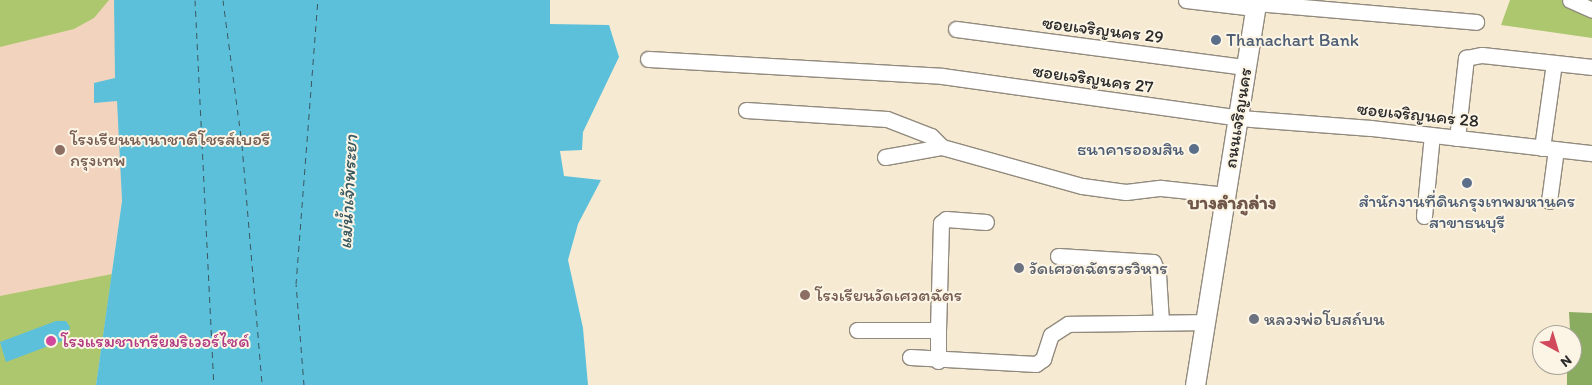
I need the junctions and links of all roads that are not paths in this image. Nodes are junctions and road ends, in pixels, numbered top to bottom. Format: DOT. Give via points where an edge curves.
graph roads {
  1 [pos="1186,0"];
  2 [pos="1570,0"];
  3 [pos="1256,4"];
  4 [pos="1592,10"];
  5 [pos="1476,22"];
  6 [pos="956,29"];
  7 [pos="648,59"];
  8 [pos="1554,63"];
  9 [pos="1246,66"];
  10 [pos="1592,67"];
  11 [pos="746,110"];
  12 [pos="1239,118"];
  13 [pos="1432,135"];
  14 [pos="1457,138"];
  15 [pos="942,147"];
  16 [pos="1549,148"];
  17 [pos="1592,153"];
  18 [pos="885,157"];
  19 [pos="1226,195"];
  20 [pos="1548,201"];
  21 [pos="1424,216"];
  22 [pos="986,222"];
  23 [pos="1058,256"];
  24 [pos="1161,322"];
  25 [pos="1205,322"];
  26 [pos="858,330"];
  27 [pos="938,330"];
  28 [pos="910,358"];
  29 [pos="938,361"];
  30 [pos="1195,385"];
  1 -- 3 [label="street"];
  2 -- 4 [label="street"];
  3 -- 5 [label="street"];
  3 -- 9 [label="main road, ถนนเจริญนคร"];
  6 -- 9 [label="street, ซอยเจริญนคร 29"];
  7 -- 12 [label="street, ซอยเจริญนคร 27" via="942,76"];
  8 -- 10 [label="street"];
  8 -- 14 [label="street" via="1482,55 1466,58"];
  8 -- 16 [label="street"];
  9 -- 12 [label="main road, ถนนเจริญนคร"];
  11 -- 15 [label="street" via="887,119 931,136"];
  12 -- 13 [label="street, ซอยเจริญนคร 28"];
  12 -- 19 [label="main road, ถนนเจริญนคร"];
  13 -- 14 [label="street, ซอยเจริญนคร 28"];
  13 -- 21 [label="street"];
  14 -- 16 [label="street, ซอยเจริญนคร 28"];
  15 -- 18 [label="street"];
  15 -- 19 [label="street" via="1082,186 1126,192 1161,188"];
  16 -- 17 [label="street, ซอยเจริญนคร 28"];
  16 -- 20 [label="street"];
  19 -- 25 [label="main road, ถนนเจริญนคร"];
  22 -- 27 [label="street" via="946,219 941,223"];
  23 -- 24 [label="street" via="1153,262 1158,274"];
  24 -- 25 [label="street"];
  24 -- 29 [label="street" via="1061,326 1051,335 1043,359 1036,364"];
  25 -- 30 [label="main road, ถนนเจริญนคร"];
  26 -- 27 [label="street"];
  27 -- 29 [label="street"];
  28 -- 29 [label="street"];
}
